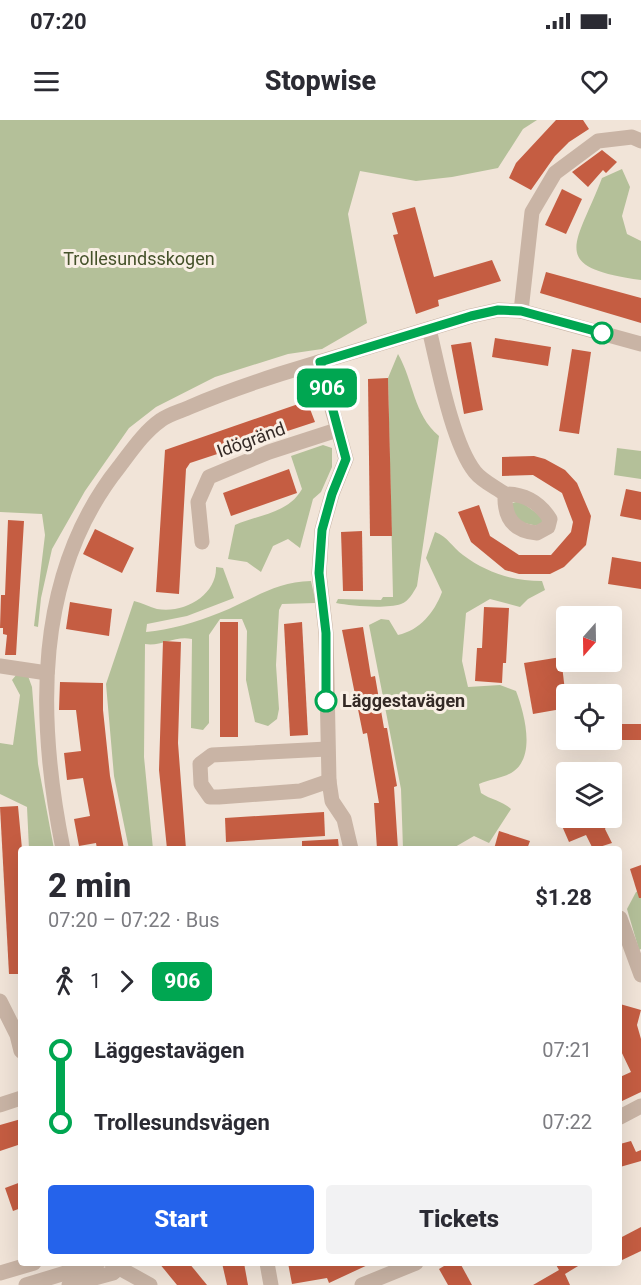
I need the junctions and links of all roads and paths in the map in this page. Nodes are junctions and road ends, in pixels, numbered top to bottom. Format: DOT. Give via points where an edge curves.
graph roads {
  1 [pos="641,141"];
  2 [pos="521,311"];
  3 [pos="429,329"];
  4 [pos="641,344"];
  5 [pos="320,362"];
  6 [pos="338,430"];
  7 [pos="505,494"];
  8 [pos="202,542"];
  9 [pos="0,666"];
  10 [pos="46,673"];
  11 [pos="327,748"];
  12 [pos="329,781"];
  13 [pos="63,846"];
  14 [pos="350,846"];
  15 [pos="622,923"];
  16 [pos="641,975"];
  17 [pos="0,1001"];
  18 [pos="18,1039"];
  19 [pos="18,1099"];
  20 [pos="0,1105"];
  21 [pos="641,1106"];
  22 [pos="622,1116"];
  23 [pos="24,1266"];
  24 [pos="88,1266"];
  25 [pos="116,1266"];
  26 [pos="118,1266"];
  27 [pos="268,1266"];
  28 [pos="409,1266"];
  29 [pos="0,1273"];
  30 [pos="26,1285"];
  31 [pos="69,1285"];
  32 [pos="150,1285"];
  33 [pos="271,1285"];
  34 [pos="362,1285"];
  1 -- 2 [label="street" via="632,137 598,141 555,173 532,212"];
  2 -- 3 [label="street" via="498,310"];
  2 -- 4 [label="street"];
  3 -- 5 [label="street"];
  3 -- 7 [label="street" via="465,458 476,474"];
  5 -- 6 [label="street"];
  5 -- 10 [label="street" via="226,391 162,419 142,437 107,481 78,532 61,577"];
  6 -- 8 [label="street, Idögränd" via="209,477 198,502"];
  6 -- 11 [label="street" via="346,459 322,530 319,573 326,633"];
  9 -- 10 [label="street"];
  10 -- 13 [label="street" via="52,781"];
  11 -- 12 [label="street"];
  11 -- 12 [label="street" via="212,755 200,764 201,784 210,796 219,797 300,791"];
  12 -- 14 [label="street" via="332,801 344,819"];
  15 -- 16 [label="street"];
  17 -- 18 [label="street"];
  19 -- 20 [label="street"];
  21 -- 22 [label="street"];
  23 -- 29 [label="street"];
  24 -- 30 [label="street"];
  25 -- 31 [label="street" via="113,1273"];
  26 -- 32 [label="street"];
  27 -- 33 [label="street"];
  28 -- 34 [label="street"];
}
